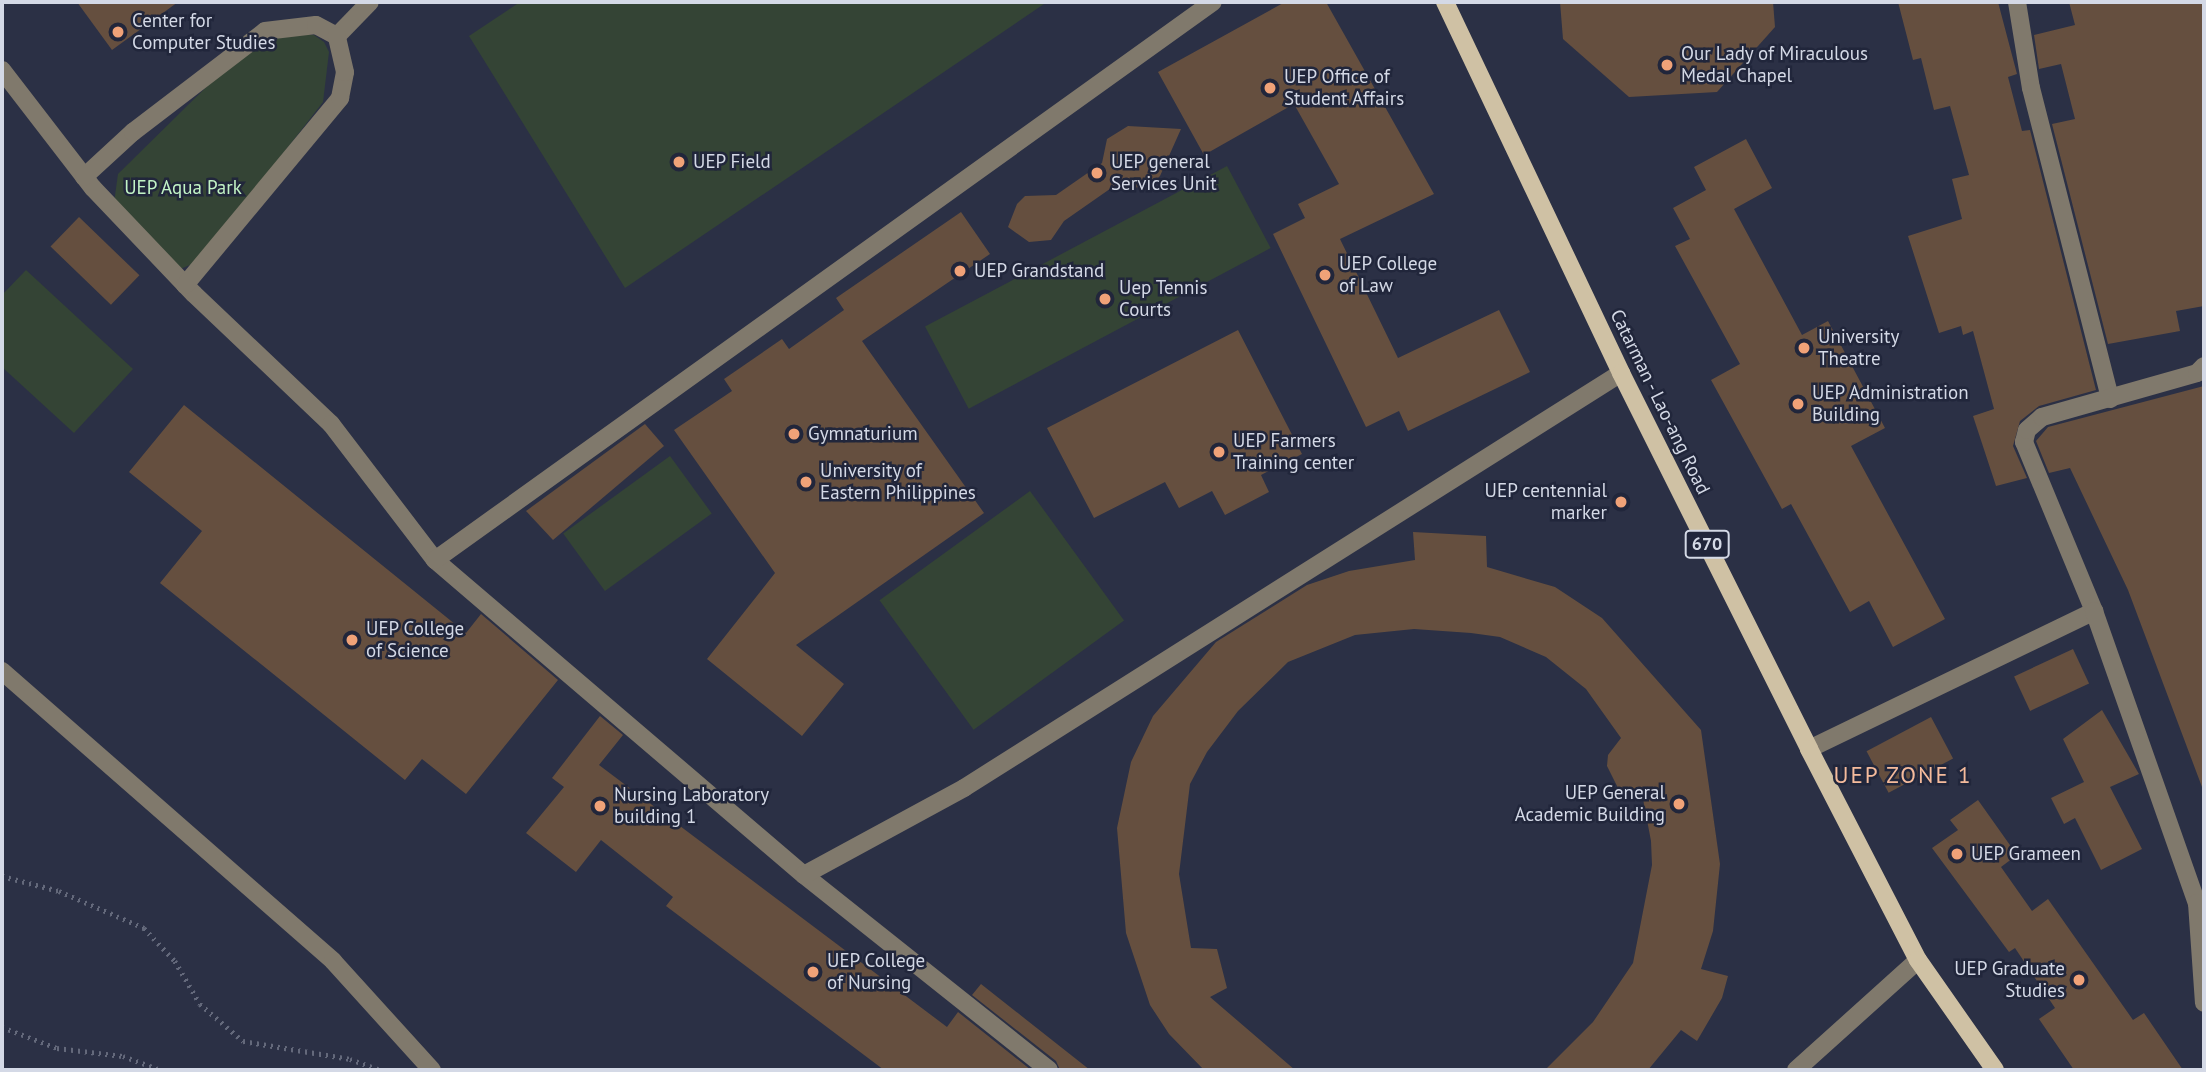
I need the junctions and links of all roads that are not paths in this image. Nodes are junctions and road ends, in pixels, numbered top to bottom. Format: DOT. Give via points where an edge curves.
graph roads {
  1 [pos="370,2"];
  2 [pos="1213,2"];
  3 [pos="1445,2"];
  4 [pos="2017,2"];
  5 [pos="337,36"];
  6 [pos="2,70"];
  7 [pos="84,177"];
  8 [pos="185,285"];
  9 [pos="2204,366"];
  10 [pos="1621,373"];
  11 [pos="2110,399"];
  12 [pos="435,560"];
  13 [pos="2094,611"];
  14 [pos="2,671"];
  15 [pos="1809,749"];
  16 [pos="804,875"];
  17 [pos="1918,960"];
  18 [pos="2204,1003"];
  19 [pos="432,1070"];
  20 [pos="1049,1070"];
  21 [pos="1796,1070"];
  22 [pos="1995,1070"];
  1 -- 5 [label="street"];
  2 -- 12 [label="street"];
  3 -- 10 [label="main road, Catarman - Lao-ang Road / 670"];
  4 -- 11 [label="street" via="2031,88"];
  5 -- 7 [label="street" via="316,25 265,31 133,132"];
  5 -- 8 [label="street" via="345,72 340,98"];
  6 -- 7 [label="street"];
  7 -- 8 [label="street"];
  8 -- 12 [label="street" via="331,424"];
  9 -- 11 [label="street" via="2197,373"];
  10 -- 15 [label="main road, Catarman - Lao-ang Road / 670"];
  10 -- 16 [label="street" via="975,781"];
  11 -- 13 [label="street" via="2042,417 2027,430 2024,442"];
  12 -- 16 [label="street"];
  13 -- 15 [label="street"];
  13 -- 18 [label="street" via="2197,903"];
  14 -- 19 [label="street" via="333,961"];
  15 -- 17 [label="main road, Catarman - Lao-ang Road / 670"];
  16 -- 20 [label="street"];
  17 -- 21 [label="street"];
  17 -- 22 [label="main road, Catarman - Lao-ang Road / 670"];
}
